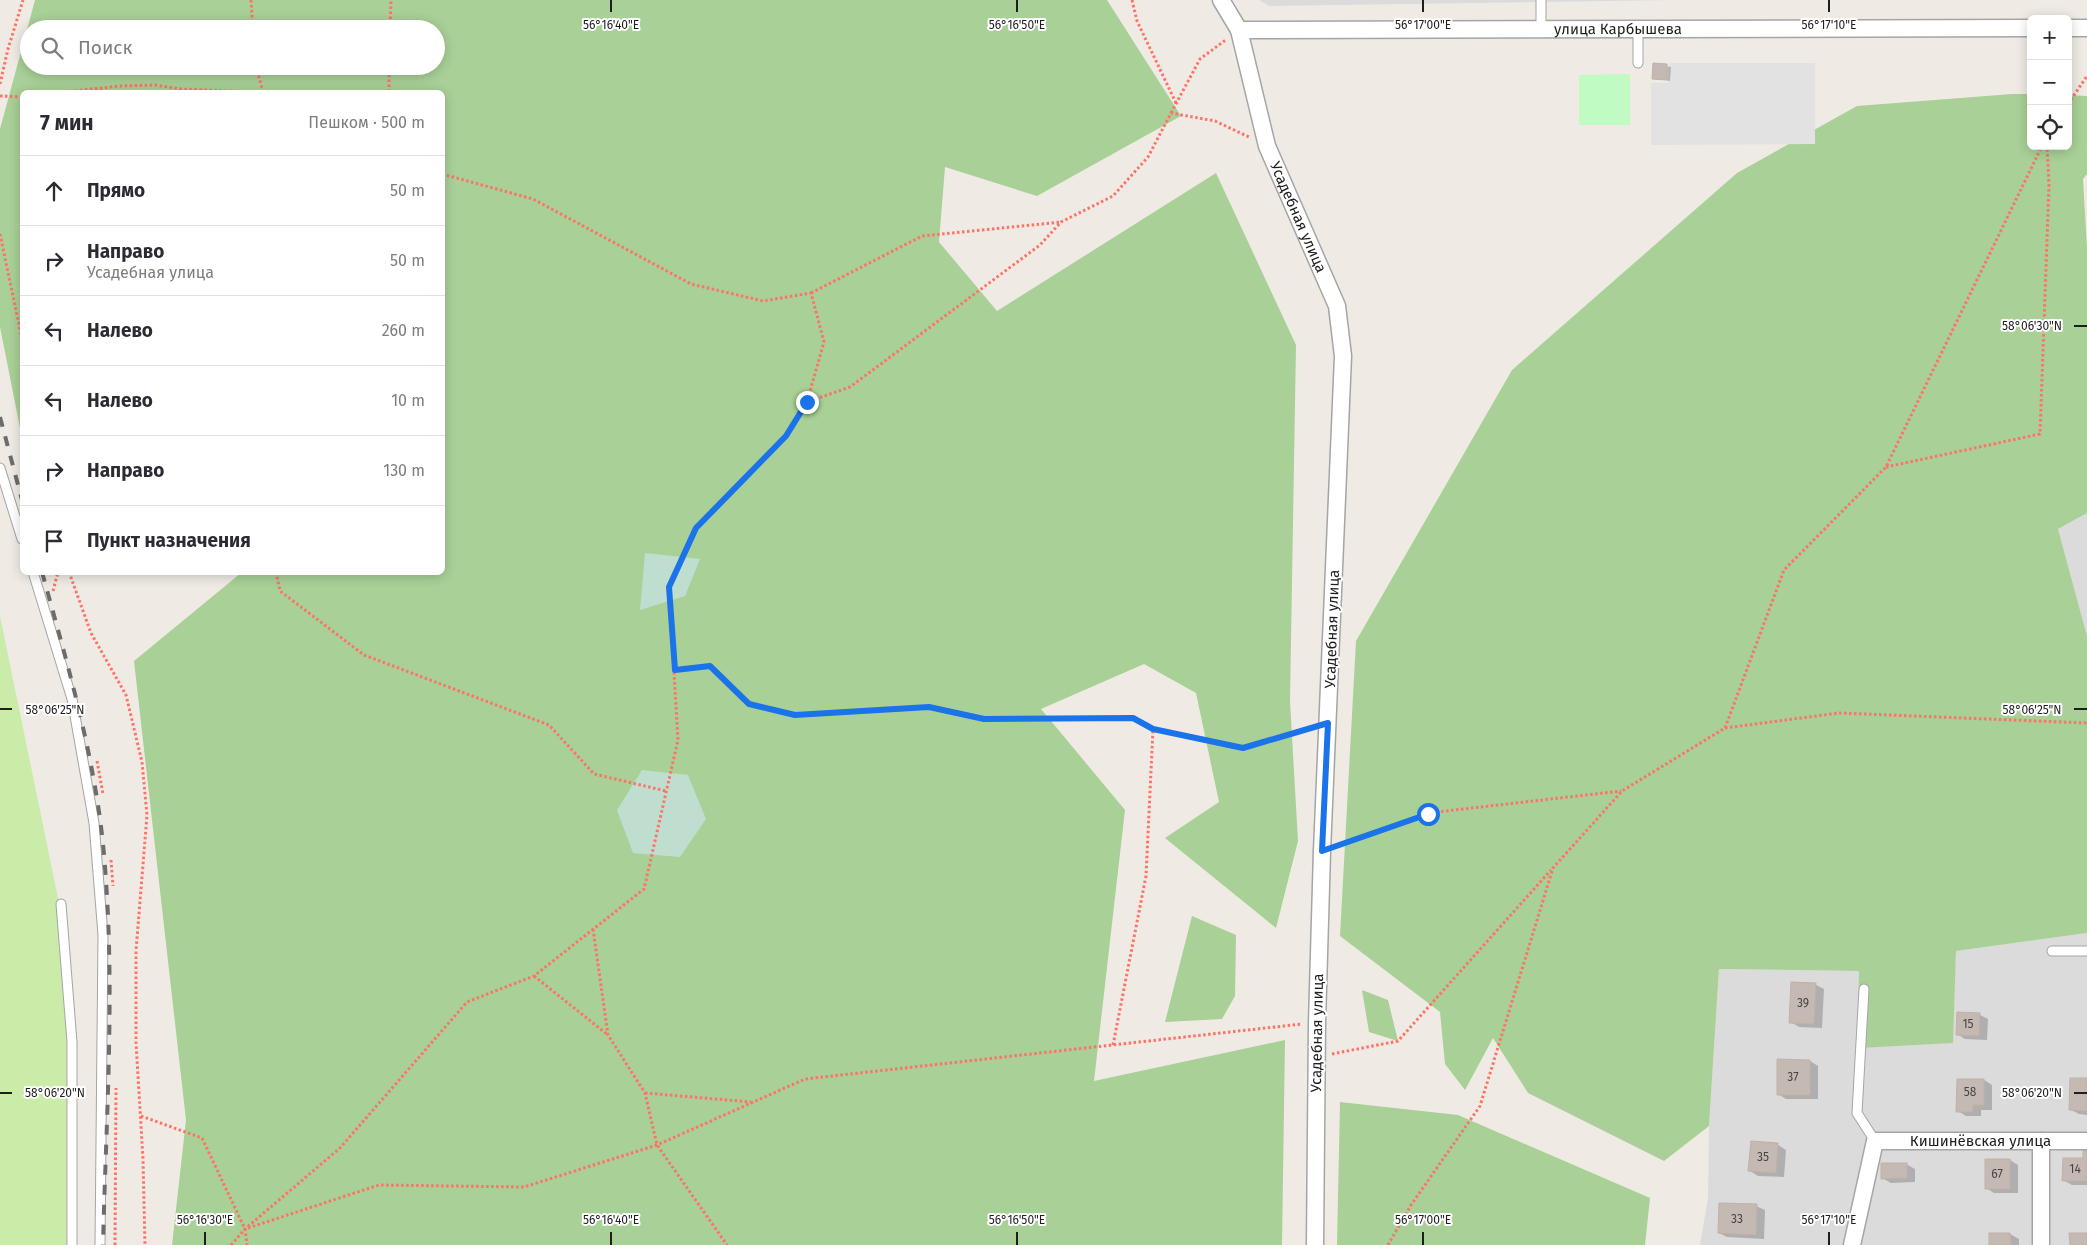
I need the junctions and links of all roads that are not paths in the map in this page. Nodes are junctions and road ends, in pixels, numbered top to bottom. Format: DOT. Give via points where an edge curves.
graph roads {
  1 [pos="1222,0"];
  2 [pos="1540,0"];
  3 [pos="2027,28"];
  4 [pos="2072,28"];
  5 [pos="2087,28"];
  6 [pos="1638,29"];
  7 [pos="1238,30"];
  8 [pos="1542,30"];
  9 [pos="1638,63"];
  10 [pos="0,468"];
  11 [pos="20,533"];
  12 [pos="34,575"];
  13 [pos="61,904"];
  14 [pos="2052,951"];
  15 [pos="2087,951"];
  16 [pos="1864,988"];
  17 [pos="1875,1141"];
  18 [pos="2041,1141"];
  19 [pos="2087,1141"];
  20 [pos="72,1245"];
  21 [pos="100,1245"];
  22 [pos="1315,1245"];
  23 [pos="1852,1245"];
  24 [pos="2041,1245"];
  1 -- 7 [label="street"];
  2 -- 8 [label="lane"];
  3 -- 6 [label="street, улица Карбышева"];
  4 -- 5 [label="street"];
  6 -- 8 [label="street, улица Карбышева"];
  6 -- 9 [label="lane"];
  7 -- 8 [label="street, улица Карбышева"];
  7 -- 22 [label="street, Усадебная улица" via="1267,146 1337,306 1343,356 1322,851"];
  10 -- 11 [label="lane"];
  12 -- 21 [label="lane" via="72,699 94,823 103,935"];
  13 -- 20 [label="lane" via="72,1042"];
  14 -- 15 [label="lane"];
  16 -- 17 [label="lane" via="1856,1113"];
  17 -- 18 [label="street, Кишинёвская улица"];
  17 -- 23 [label="street"];
  18 -- 19 [label="street, Кишинёвская улица"];
  18 -- 24 [label="street"];
}
